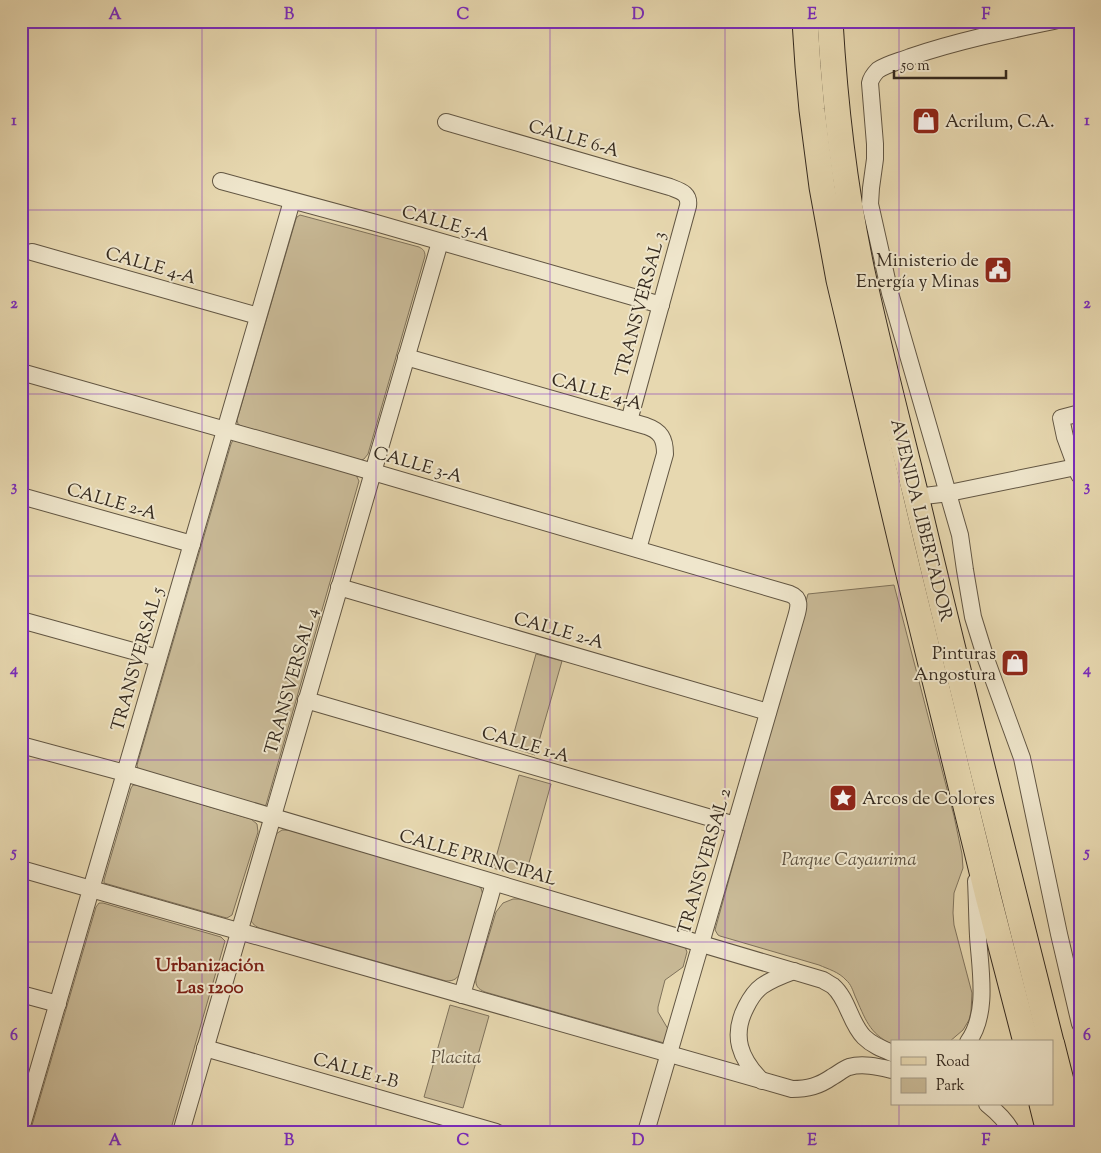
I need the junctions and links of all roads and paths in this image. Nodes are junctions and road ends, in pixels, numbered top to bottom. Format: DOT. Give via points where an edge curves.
graph roads {
  1 [pos="805,21"];
  2 [pos="830,21"];
  3 [pos="1054,21"];
  4 [pos="446,122"];
  5 [pos="221,181"];
  6 [pos="688,198"];
  7 [pos="860,200"];
  8 [pos="292,201"];
  9 [pos="440,242"];
  10 [pos="32,252"];
  11 [pos="661,305"];
  12 [pos="258,316"];
  13 [pos="406,357"];
  14 [pos="21,372"];
  15 [pos="1080,413"];
  16 [pos="629,421"];
  17 [pos="225,430"];
  18 [pos="373,472"];
  19 [pos="1078,472"];
  20 [pos="949,493"];
  21 [pos="21,496"];
  22 [pos="916,497"];
  23 [pos="891,500"];
  24 [pos="192,544"];
  25 [pos="638,549"];
  26 [pos="339,587"];
  27 [pos="799,602"];
  28 [pos="21,620"];
  29 [pos="158,658"];
  30 [pos="306,700"];
  31 [pos="768,712"];
  32 [pos="21,745"];
  33 [pos="125,774"];
  34 [pos="272,817"];
  35 [pos="735,825"];
  36 [pos="975,844"];
  37 [pos="21,869"];
  38 [pos="494,883"];
  39 [pos="91,889"];
  40 [pos="239,931"];
  41 [pos="701,944"];
  42 [pos="794,971"];
  43 [pos="21,994"];
  44 [pos="462,995"];
  45 [pos="58,1004"];
  46 [pos="1080,1024"];
  47 [pos="969,1040"];
  48 [pos="1025,1040"];
  49 [pos="1050,1040"];
  50 [pos="205,1048"];
  51 [pos="891,1053"];
  52 [pos="1054,1053"];
  53 [pos="668,1054"];
  54 [pos="891,1070"];
  55 [pos="762,1080"];
  56 [pos="989,1106"];
  57 [pos="1042,1106"];
  58 [pos="22,1122"];
  59 [pos="181,1132"];
  60 [pos="496,1132"];
  61 [pos="646,1132"];
  62 [pos="1012,1132"];
  63 [pos="1049,1132"];
  64 [pos="1074,1132"];
  1 -- 23 [label="main road, AVENIDA LIBERTADOR" via="822,187 839,280"];
  2 -- 7 [label="main road, AVENIDA LIBERTADOR" via="837,107"];
  3 -- 7 [label="street, AVENIDA LIBERTADOR" via="925,52 887,65 874,74 870,83 875,159 871,188"];
  4 -- 6 [label="street, CALLE 6-A" via="670,187"];
  5 -- 8 [label="street, CALLE 5-A"];
  6 -- 11 [label="street, TRANSVERSAL 3"];
  7 -- 20 [label="street, AVENIDA LIBERTADOR" via="870,204 890,293"];
  7 -- 22 [label="main road, AVENIDA LIBERTADOR" via="863,275"];
  8 -- 9 [label="street, CALLE 5-A"];
  8 -- 12 [label="street, TRANSVERSAL 5"];
  9 -- 11 [label="street, CALLE 5-A"];
  9 -- 13 [label="street, TRANSVERSAL 4"];
  10 -- 12 [label="street, CALLE 4-A"];
  11 -- 16 [label="street, TRANSVERSAL 3"];
  12 -- 17 [label="street, TRANSVERSAL 5"];
  13 -- 16 [label="street, CALLE 4-A"];
  13 -- 18 [label="street, TRANSVERSAL 4"];
  14 -- 17 [label="street, CALLE 3-A"];
  15 -- 19 [label="street" via="1061,418"];
  16 -- 25 [label="street, CALLE 4-A" via="657,431 665,446 664,462"];
  17 -- 18 [label="street, CALLE 3-A"];
  17 -- 24 [label="street, TRANSVERSAL 5"];
  18 -- 25 [label="street, CALLE 3-A"];
  18 -- 26 [label="street, TRANSVERSAL 4"];
  19 -- 20 [label="street"];
  20 -- 22 [label="street"];
  20 -- 46 [label="street, AVENIDA LIBERTADOR" via="960,534 973,617 1022,758"];
  21 -- 24 [label="street, CALLE 2-A"];
  22 -- 23 [label="main road"];
  22 -- 49 [label="main road, AVENIDA LIBERTADOR"];
  23 -- 36 [label="main road, AVENIDA LIBERTADOR"];
  24 -- 29 [label="street, TRANSVERSAL 5"];
  25 -- 27 [label="street, CALLE 3-A" via="790,594"];
  26 -- 30 [label="street, TRANSVERSAL 4"];
  26 -- 31 [label="street, CALLE 2-A"];
  27 -- 31 [label="street, TRANSVERSAL 2"];
  28 -- 29 [label="street"];
  29 -- 33 [label="street, TRANSVERSAL 5"];
  30 -- 34 [label="street, TRANSVERSAL 4"];
  30 -- 35 [label="street, CALLE 1-A"];
  31 -- 35 [label="street, TRANSVERSAL 2"];
  32 -- 33 [label="street, CALLE PRINCIPAL"];
  33 -- 34 [label="street, CALLE PRINCIPAL"];
  33 -- 39 [label="street, TRANSVERSAL 5"];
  34 -- 38 [label="street, CALLE PRINCIPAL"];
  34 -- 40 [label="street, TRANSVERSAL 4"];
  35 -- 41 [label="street, TRANSVERSAL 2"];
  36 -- 47 [label="street" via="981,984 978,1020"];
  36 -- 48 [label="main road, AVENIDA LIBERTADOR"];
  37 -- 39 [label="street"];
  38 -- 41 [label="street, CALLE PRINCIPAL"];
  38 -- 44 [label="street"];
  39 -- 40 [label="street"];
  39 -- 45 [label="street, TRANSVERSAL 5"];
  40 -- 44 [label="street"];
  40 -- 50 [label="street, TRANSVERSAL 4"];
  41 -- 42 [label="street, CALLE PRINCIPAL"];
  41 -- 53 [label="street, TRANSVERSAL 2"];
  42 -- 51 [label="street, CALLE PRINCIPAL" via="833,986 865,1038"];
  42 -- 55 [label="street" via="762,986 742,1016 738,1030 741,1049 752,1070"];
  43 -- 45 [label="street"];
  44 -- 53 [label="street"];
  45 -- 58 [label="street, TRANSVERSAL 5"];
  50 -- 59 [label="street, TRANSVERSAL 4"];
  50 -- 60 [label="street, CALLE 1-B"];
  52 -- 64 [label="main road"];
  53 -- 55 [label="street"];
  53 -- 61 [label="street, TRANSVERSAL 2"];
  54 -- 55 [label="street" via="859,1065 849,1067 814,1088 804,1089 792,1089"];
  56 -- 62 [label="street" via="1007,1122"];
  57 -- 63 [label="main road"];
}
